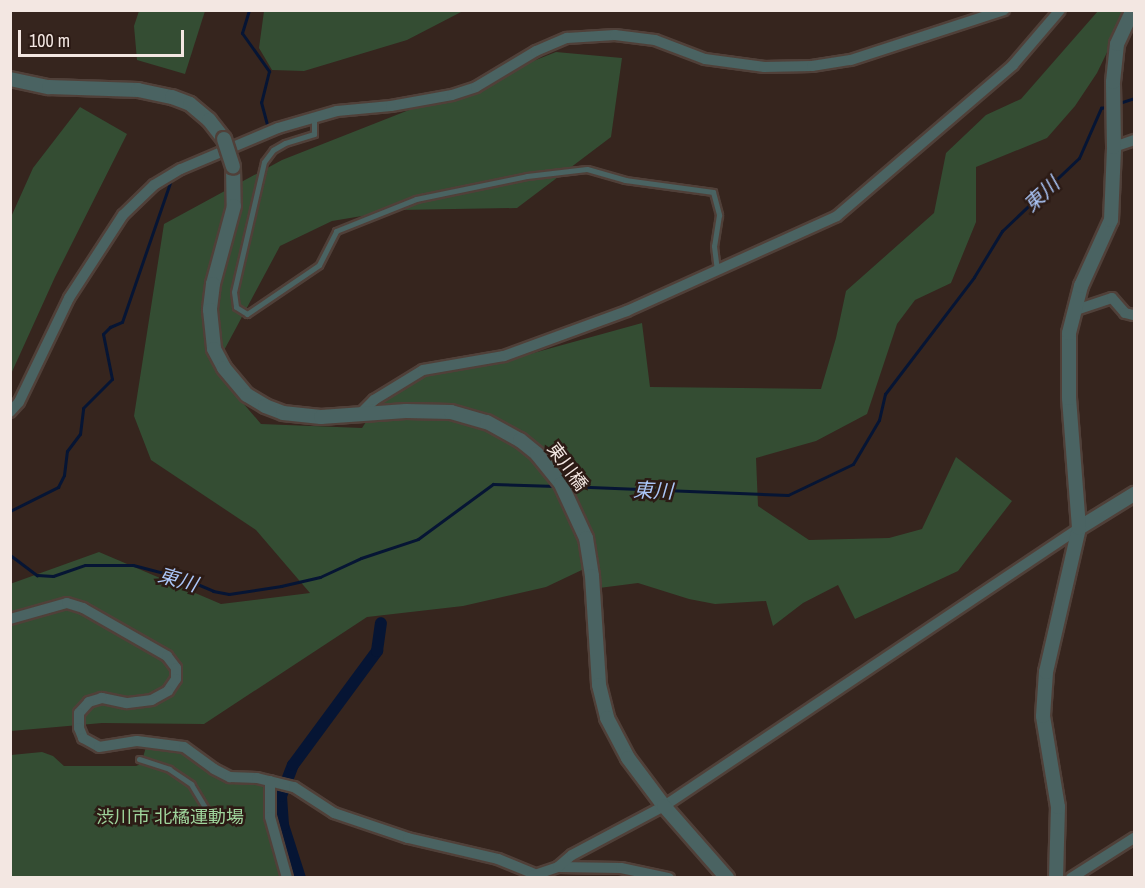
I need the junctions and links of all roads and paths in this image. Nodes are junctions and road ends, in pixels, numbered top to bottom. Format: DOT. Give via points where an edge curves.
graph roads {
  1 [pos="1004,10"];
  2 [pos="1060,10"];
  3 [pos="1133,10"];
  4 [pos="10,79"];
  5 [pos="314,118"];
  6 [pos="1134,140"];
  7 [pos="1114,147"];
  8 [pos="717,270"];
  9 [pos="1073,310"];
  10 [pos="1134,315"];
  11 [pos="10,412"];
  12 [pos="360,414"];
  13 [pos="1134,494"];
  14 [pos="1079,528"];
  15 [pos="10,619"];
  16 [pos="139,759"];
  17 [pos="272,781"];
  18 [pos="664,806"];
  19 [pos="207,811"];
  20 [pos="1134,838"];
  21 [pos="558,867"];
  22 [pos="533,876"];
  23 [pos="287,878"];
  24 [pos="669,878"];
  25 [pos="727,878"];
  26 [pos="1056,878"];
  27 [pos="1071,878"];
  1 -- 5 [label="street" via="851,60 812,66 764,67 705,59 655,40 615,35 567,38 468,90"];
  2 -- 8 [label="street" via="1013,65 837,216"];
  3 -- 7 [label="street" via="1117,44"];
  4 -- 12 [label="street, 東川橋, bridge" via="49,87 138,90 172,97 190,104 209,120 224,139 233,166 234,206 213,284 210,310 214,349 237,386 265,406 305,416"];
  5 -- 8 [label="lane" via="314,134 285,143 264,162 234,292 236,307 247,314 319,265 336,231 416,199 527,176 587,169 625,180 713,192 719,215 714,246"];
  5 -- 11 [label="street" via="278,128 181,169 147,192 123,215 69,298 19,402"];
  6 -- 7 [label="street"];
  7 -- 9 [label="street" via="1111,220"];
  8 -- 12 [label="street" via="627,311 504,356 423,370 374,400"];
  9 -- 10 [label="street" via="1113,298 1125,313"];
  9 -- 14 [label="street" via="1069,398"];
  12 -- 18 [label="street, 東川橋" via="428,410 469,416 504,431 537,454 550,469 573,505 586,538 603,705 628,758"];
  13 -- 14 [label="street"];
  14 -- 18 [label="street"];
  14 -- 26 [label="street" via="1046,672 1043,716 1058,807"];
  15 -- 17 [label="street" via="67,603 167,656 176,668 176,679 168,691 152,700 126,704 102,698 89,702 79,713 83,738 99,747 137,741 184,747 231,777"];
  16 -- 19 [label="lane" via="169,769 192,784"];
  17 -- 22 [label="street" via="294,787 334,813 408,838 498,859"];
  17 -- 23 [label="street" via="270,817"];
  18 -- 21 [label="street" via="572,855"];
  18 -- 25 [label="street, 東川橋"];
  20 -- 27 [label="street"];
  21 -- 22 [label="street"];
  21 -- 24 [label="street" via="621,868"];
}
